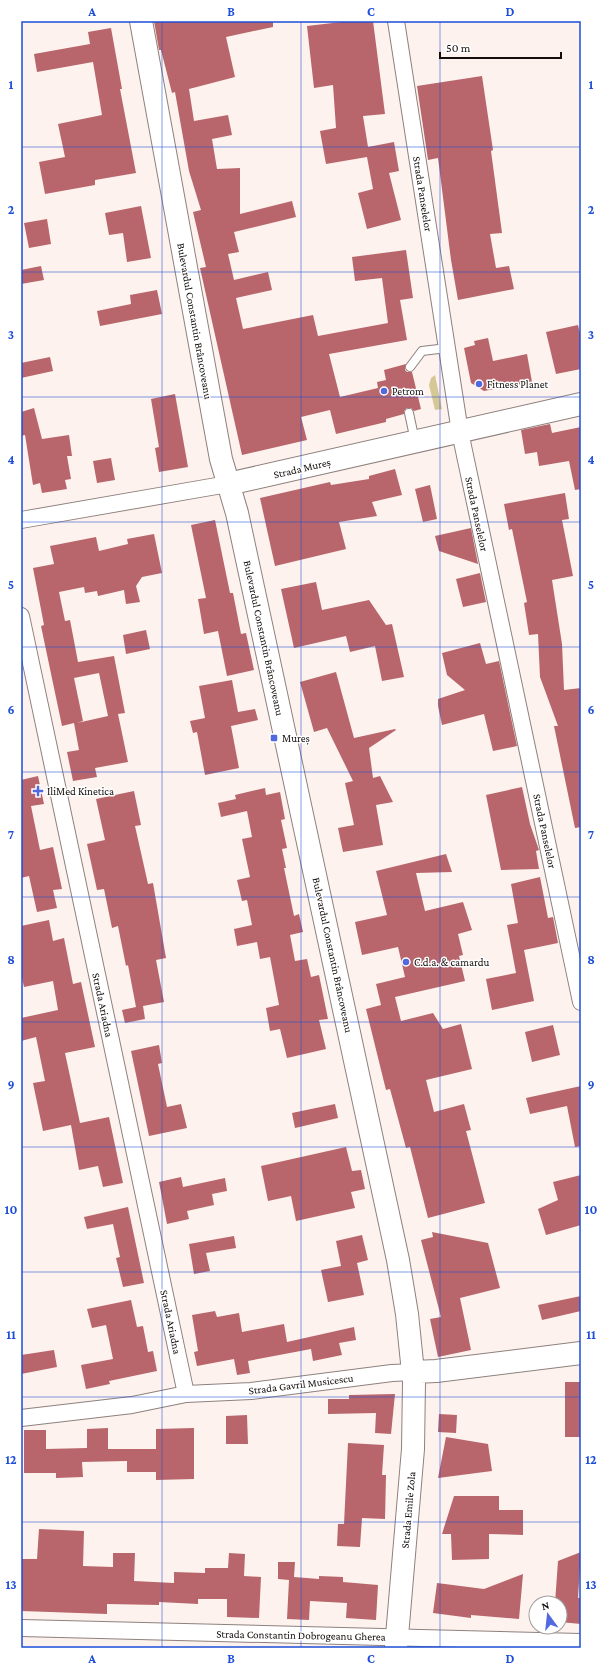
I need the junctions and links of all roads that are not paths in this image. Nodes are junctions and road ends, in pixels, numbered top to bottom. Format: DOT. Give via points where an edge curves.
graph roads {
  1 [pos="141,21"];
  2 [pos="396,21"];
  3 [pos="447,348"];
  4 [pos="410,367"];
  5 [pos="581,404"];
  6 [pos="409,413"];
  7 [pos="460,432"];
  8 [pos="416,442"];
  9 [pos="228,484"];
  10 [pos="21,520"];
  11 [pos="21,616"];
  12 [pos="581,1002"];
  13 [pos="581,1353"];
  14 [pos="414,1372"];
  15 [pos="186,1394"];
  16 [pos="21,1418"];
  17 [pos="21,1628"];
  18 [pos="581,1642"];
  19 [pos="397,1643"];
  1 -- 9 [label="main road, Bulevardul Constantin Brâncoveanu" via="219,452"];
  2 -- 3 [label="street, Strada Panselelor"];
  3 -- 4 [label="lane" via="422,351"];
  3 -- 7 [label="street, Strada Panselelor"];
  5 -- 7 [label="main road, Strada Mureș"];
  6 -- 8 [label="lane"];
  7 -- 8 [label="main road, Strada Mureș"];
  7 -- 12 [label="street, Strada Panselelor"];
  8 -- 9 [label="main road, Strada Mureș"];
  9 -- 10 [label="street, Strada Mureș"];
  9 -- 14 [label="main road, Bulevardul Constantin Brâncoveanu" via="241,529 396,1252"];
  11 -- 15 [label="street, Strada Ariadna"];
  13 -- 14 [label="main road, Strada Gavril Musicescu"];
  14 -- 15 [label="street, Strada Gavril Musicescu" via="251,1390"];
  14 -- 19 [label="main road, Strada Emile Zola" via="413,1448"];
  15 -- 16 [label="street, Strada Gavril Musicescu" via="132,1406"];
  17 -- 19 [label="street, Strada Constantin Dobrogeanu Gherea"];
  18 -- 19 [label="street, Strada Constantin Dobrogeanu Gherea"];
}
